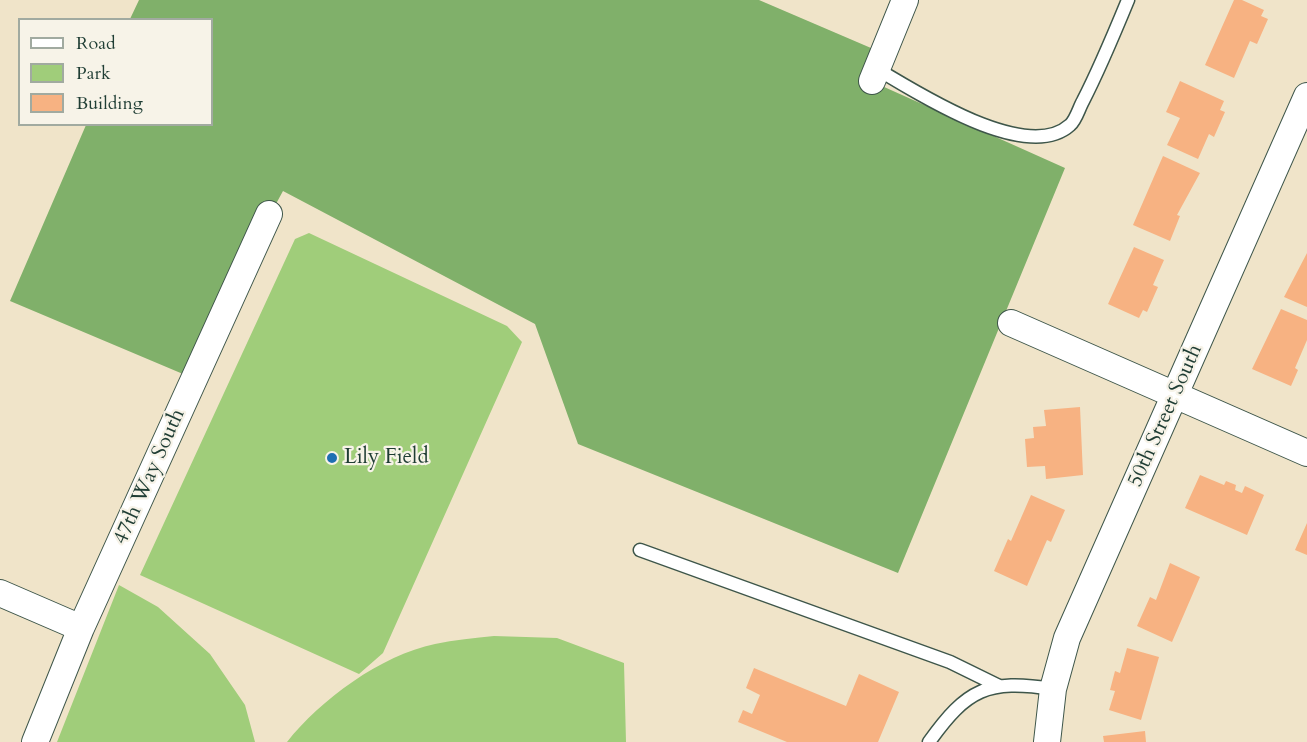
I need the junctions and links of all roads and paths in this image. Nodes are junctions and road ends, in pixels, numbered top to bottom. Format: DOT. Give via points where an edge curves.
graph roads {
  1 [pos="906,0"];
  2 [pos="1128,0"];
  3 [pos="875,75"];
  4 [pos="1307,96"];
  5 [pos="269,214"];
  6 [pos="1011,323"];
  7 [pos="1176,395"];
  8 [pos="1307,453"];
  9 [pos="640,550"];
  10 [pos="0,593"];
  11 [pos="81,628"];
  12 [pos="999,686"];
  13 [pos="1053,689"];
  14 [pos="35,742"];
  15 [pos="929,742"];
  16 [pos="1047,742"];
  1 -- 3 [label="street"];
  2 -- 3 [label="lane" via="1071,124 1052,135 1027,138 952,113"];
  4 -- 7 [label="street, 50th Street South"];
  5 -- 11 [label="street, 47th Way South"];
  6 -- 7 [label="street"];
  7 -- 8 [label="street"];
  7 -- 13 [label="street, 50th Street South" via="1067,638"];
  9 -- 12 [label="lane" via="950,662"];
  10 -- 11 [label="street"];
  11 -- 14 [label="street, 47th Way South"];
  12 -- 13 [label="lane"];
  12 -- 15 [label="lane" via="968,697"];
  13 -- 16 [label="street, 50th Street South"];
}
